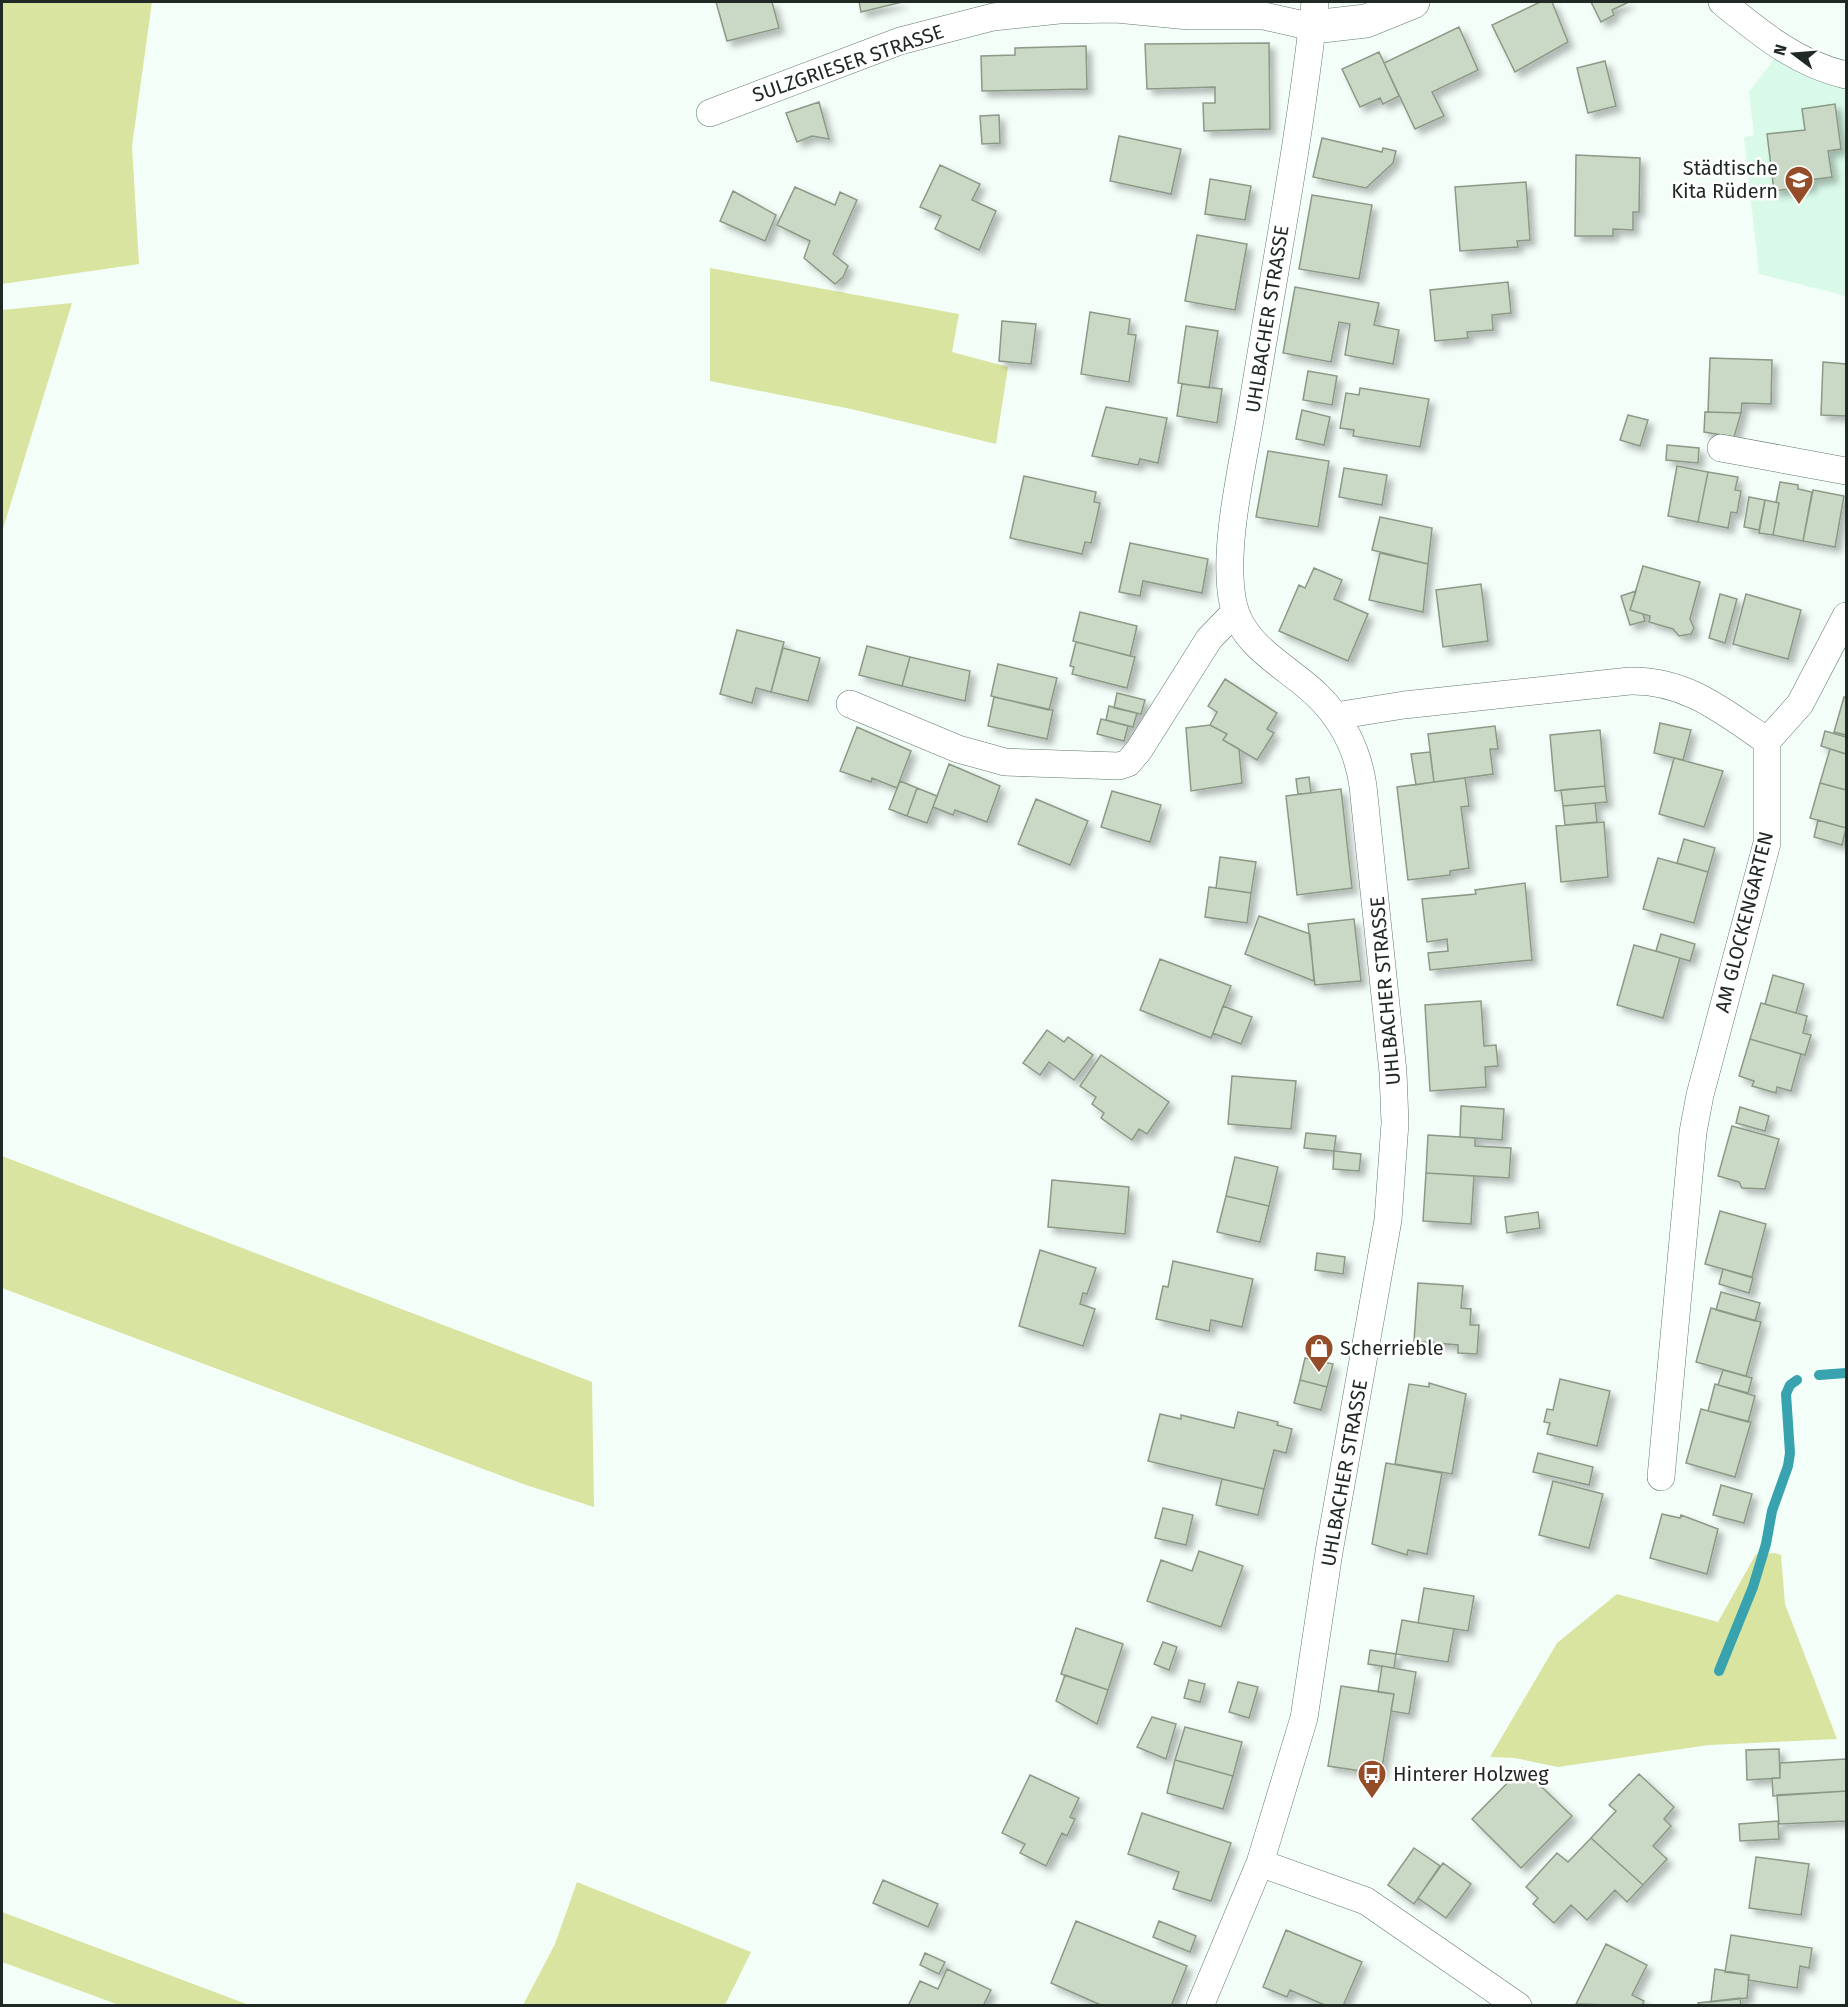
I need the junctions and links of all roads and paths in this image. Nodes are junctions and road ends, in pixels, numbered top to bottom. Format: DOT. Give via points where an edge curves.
graph roads {
  1 [pos="1413,2"];
  2 [pos="1722,2"];
  3 [pos="1314,14"];
  4 [pos="1846,75"];
  5 [pos="710,113"];
  6 [pos="1721,448"];
  7 [pos="1846,471"];
  8 [pos="1235,612"];
  9 [pos="1846,616"];
  10 [pos="850,704"];
  11 [pos="1335,716"];
  12 [pos="1767,741"];
  13 [pos="1660,1477"];
  14 [pos="1260,1863"];
  15 [pos="1200,2006"];
  16 [pos="1518,2006"];
  1 -- 3 [label="street, SULZGRIESER STRASSE" via="1366,21"];
  2 -- 4 [label="street" via="1789,53"];
  3 -- 5 [label="street, SULZGRIESER STRASSE" via="1189,16 1116,9 993,17 900,41"];
  3 -- 8 [label="street, UHLBACHER STRASSE" via="1238,493 1229,568"];
  6 -- 7 [label="street"];
  8 -- 10 [label="street" via="1209,639 1139,750 1128,763 1119,766 1005,762 958,749"];
  8 -- 11 [label="street, UHLBACHER STRASSE" via="1248,636 1316,694"];
  9 -- 12 [label="street" via="1800,704"];
  11 -- 12 [label="street" via="1422,703 1652,682 1694,693"];
  11 -- 14 [label="street, UHLBACHER STRASSE" via="1353,747 1363,786 1393,1072 1392,1175 1385,1240 1351,1422 1306,1711"];
  12 -- 13 [label="street, AM GLOCKENGARTEN" via="1769,813 1764,856 1693,1132"];
  14 -- 15 [label="street, UHLBACHER STRASSE"];
  14 -- 16 [label="street" via="1366,1901"];
}
